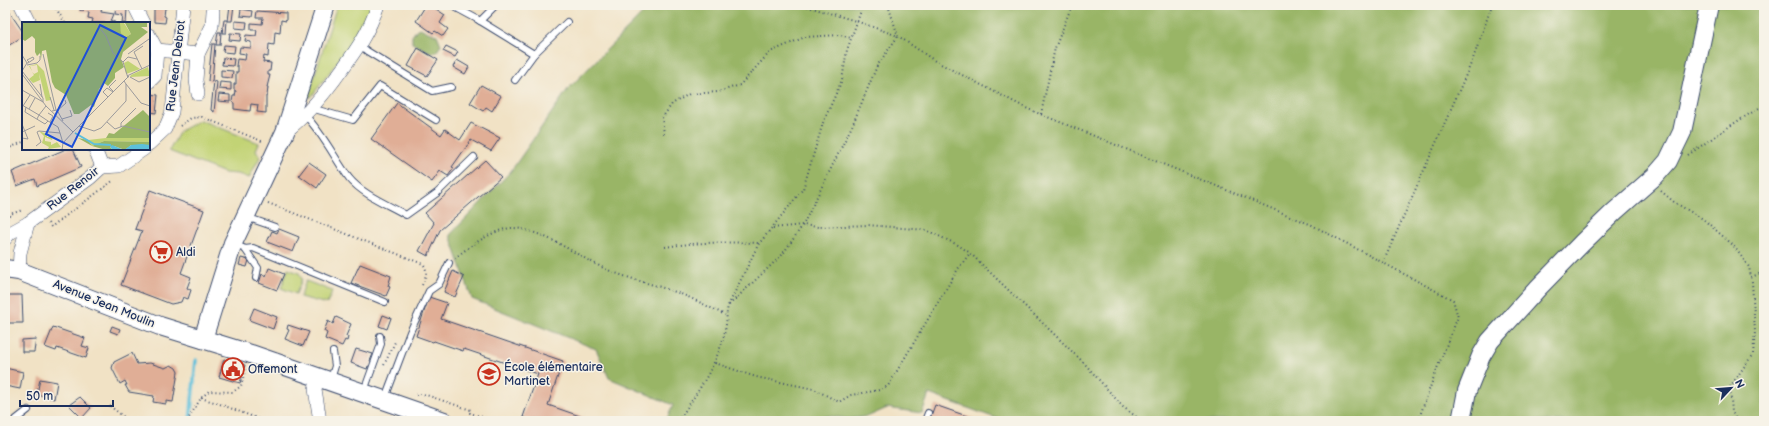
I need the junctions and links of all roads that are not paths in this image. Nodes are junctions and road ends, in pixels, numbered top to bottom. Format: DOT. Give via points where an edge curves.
graph roads {
  1 [pos="21,5"];
  2 [pos="134,5"];
  3 [pos="183,5"];
  4 [pos="326,5"];
  5 [pos="378,5"];
  6 [pos="451,5"];
  7 [pos="496,5"];
  8 [pos="1709,5"];
  9 [pos="213,11"];
  10 [pos="480,21"];
  11 [pos="30,22"];
  12 [pos="142,22"];
  13 [pos="567,22"];
  14 [pos="150,37"];
  15 [pos="360,45"];
  16 [pos="156,50"];
  17 [pos="178,52"];
  18 [pos="198,54"];
  19 [pos="534,54"];
  20 [pos="515,80"];
  21 [pos="150,81"];
  22 [pos="452,87"];
  23 [pos="198,94"];
  24 [pos="308,112"];
  25 [pos="436,120"];
  26 [pos="285,132"];
  27 [pos="150,143"];
  28 [pos="95,150"];
  29 [pos="143,150"];
  30 [pos="474,157"];
  31 [pos="102,167"];
  32 [pos="244,217"];
  33 [pos="28,223"];
  34 [pos="275,227"];
  35 [pos="5,239"];
  36 [pos="239,246"];
  37 [pos="449,263"];
  38 [pos="12,270"];
  39 [pos="256,278"];
  40 [pos="385,302"];
  41 [pos="380,336"];
  42 [pos="203,339"];
  43 [pos="334,352"];
  44 [pos="324,379"];
  45 [pos="388,392"];
  46 [pos="364,393"];
  47 [pos="28,410"];
  48 [pos="928,414"];
  49 [pos="14,421"];
  50 [pos="320,421"];
  51 [pos="444,421"];
  52 [pos="925,421"];
  53 [pos="1461,421"];
  1 -- 11 [label="street"];
  2 -- 12 [label="street"];
  3 -- 17 [label="street, Rue Jean Debrot"];
  4 -- 26 [label="street"];
  5 -- 15 [label="street"];
  6 -- 10 [label="lane"];
  7 -- 10 [label="lane"];
  8 -- 53 [label="street" via="1682,132 1668,161 1582,243 1490,341 1467,391"];
  9 -- 18 [label="street" via="212,26"];
  10 -- 19 [label="lane"];
  13 -- 19 [label="lane"];
  14 -- 16 [label="street"];
  15 -- 22 [label="lane" via="432,91"];
  15 -- 24 [label="street"];
  16 -- 17 [label="street"];
  16 -- 21 [label="street" via="155,76"];
  17 -- 18 [label="street"];
  17 -- 27 [label="street, Rue Jean Debrot" via="172,112 165,129"];
  18 -- 23 [label="street"];
  19 -- 20 [label="lane"];
  24 -- 25 [label="lane" via="353,120 380,86"];
  24 -- 26 [label="street"];
  24 -- 30 [label="lane" via="350,178 360,189 406,215 436,193"];
  26 -- 32 [label="street"];
  28 -- 31 [label="street, Rue Renoir"];
  29 -- 31 [label="street" via="119,166"];
  31 -- 33 [label="street, Rue Renoir"];
  32 -- 34 [label="lane"];
  32 -- 36 [label="street"];
  33 -- 35 [label="street, Rue Renoir" via="10,233"];
  33 -- 38 [label="street" via="20,253"];
  36 -- 39 [label="lane" via="258,268"];
  36 -- 40 [label="lane" via="252,248"];
  36 -- 42 [label="street"];
  37 -- 45 [label="lane" via="439,284 429,291 410,332"];
  38 -- 42 [label="street, Avenue Jean Moulin" via="160,326"];
  41 -- 46 [label="lane" via="381,344"];
  42 -- 44 [label="street, Avenue Jean Moulin"];
  43 -- 44 [label="lane" via="335,366"];
  44 -- 46 [label="street, Avenue Jean Moulin"];
  44 -- 50 [label="street" via="315,389"];
  45 -- 46 [label="street, Avenue Jean Moulin"];
  45 -- 51 [label="street, Avenue Jean Moulin"];
  47 -- 49 [label="lane"];
  48 -- 52 [label="lane"];
}
